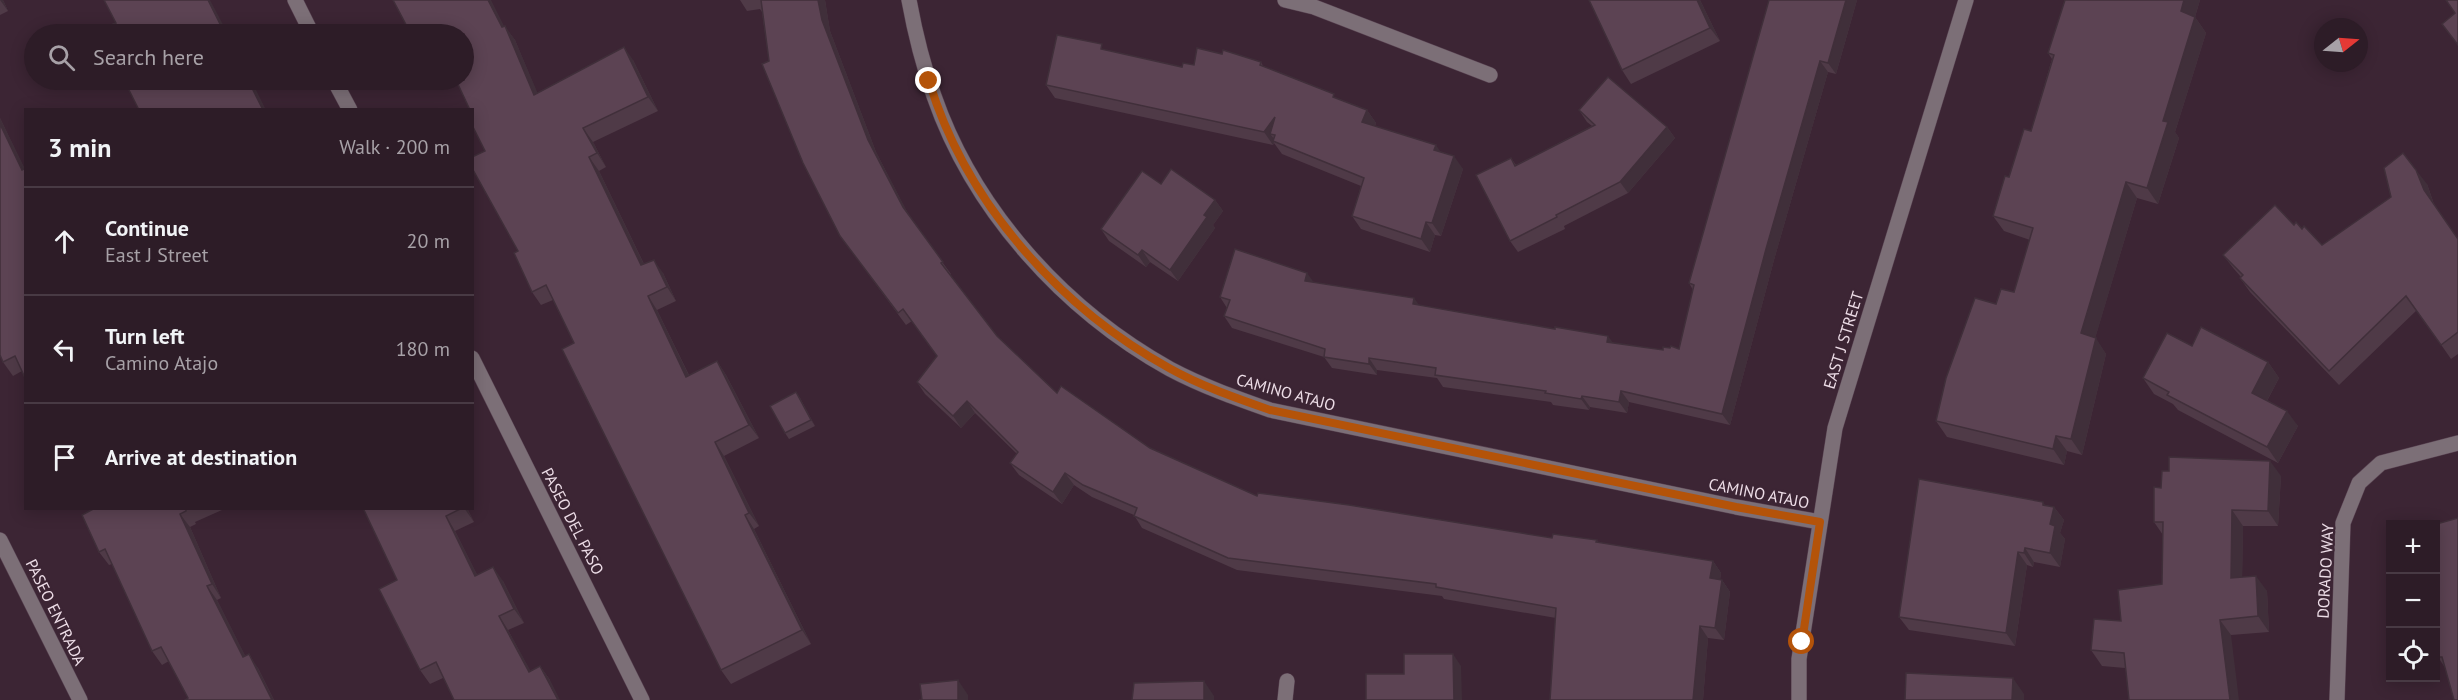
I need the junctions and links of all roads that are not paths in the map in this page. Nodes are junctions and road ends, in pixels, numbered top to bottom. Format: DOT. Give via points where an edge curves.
graph roads {
  1 [pos="295,0"];
  2 [pos="1285,0"];
  3 [pos="1966,0"];
  4 [pos="912,1"];
  5 [pos="307,24"];
  6 [pos="1490,75"];
  7 [pos="339,90"];
  8 [pos="349,108"];
  9 [pos="474,362"];
  10 [pos="2458,442"];
  11 [pos="1820,522"];
  12 [pos="0,540"];
  13 [pos="1287,681"];
  14 [pos="80,700"];
  15 [pos="642,700"];
  16 [pos="1285,700"];
  17 [pos="1799,700"];
  18 [pos="2337,700"];
  1 -- 5 [label="street"];
  2 -- 6 [label="street" via="1314,7"];
  3 -- 11 [label="street, EAST J STREET" via="1835,428"];
  4 -- 11 [label="street, CAMINO ATAJO" via="919,51 934,98 969,170 1007,229 1041,270 1081,308 1170,369 1270,410"];
  7 -- 8 [label="street"];
  9 -- 15 [label="street, PASEO DEL PASO"];
  10 -- 18 [label="street, DORADO WAY" via="2381,463 2359,483 2343,523"];
  11 -- 17 [label="street, EAST J STREET" via="1799,659"];
  12 -- 14 [label="street, PASEO ENTRADA"];
  13 -- 16 [label="street"];
}
